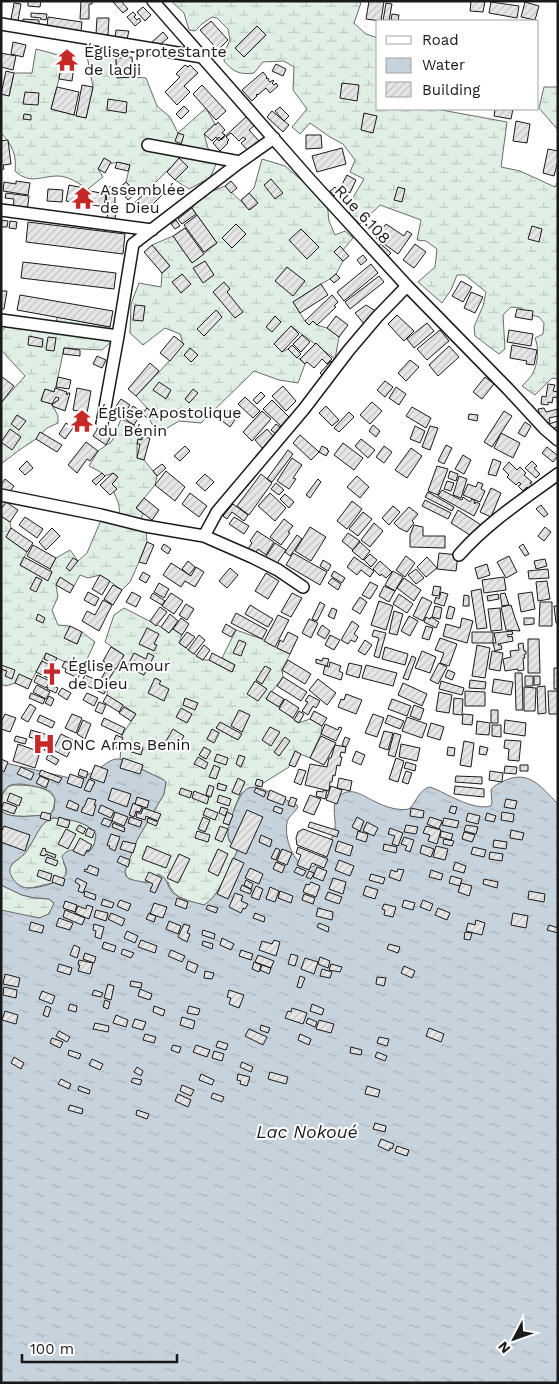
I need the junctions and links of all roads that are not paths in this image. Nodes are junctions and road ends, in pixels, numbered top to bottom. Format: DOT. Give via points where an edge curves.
graph roads {
  1 [pos="153,1"];
  2 [pos="1,24"];
  3 [pos="202,57"];
  4 [pos="274,138"];
  5 [pos="148,145"];
  6 [pos="240,162"];
  7 [pos="1,210"];
  8 [pos="152,230"];
  9 [pos="408,286"];
  10 [pos="1,320"];
  11 [pos="118,336"];
  12 [pos="102,424"];
  13 [pos="558,440"];
  14 [pos="558,474"];
  15 [pos="1,495"];
  16 [pos="204,536"];
  17 [pos="459,555"];
  18 [pos="303,587"];
  1 -- 3 [label="street, Rue 6.108"];
  2 -- 3 [label="street"];
  3 -- 4 [label="street, Rue 6.108"];
  4 -- 6 [label="street"];
  4 -- 9 [label="street, Rue 6.108"];
  5 -- 6 [label="street"];
  6 -- 8 [label="street"];
  7 -- 8 [label="street"];
  8 -- 11 [label="street" via="133,244"];
  9 -- 13 [label="street, Rue 6.108"];
  9 -- 16 [label="street" via="349,350 222,506"];
  10 -- 11 [label="street"];
  11 -- 12 [label="street"];
  14 -- 17 [label="street" via="469,543"];
  15 -- 16 [label="street"];
  16 -- 18 [label="street" via="272,567"];
}
